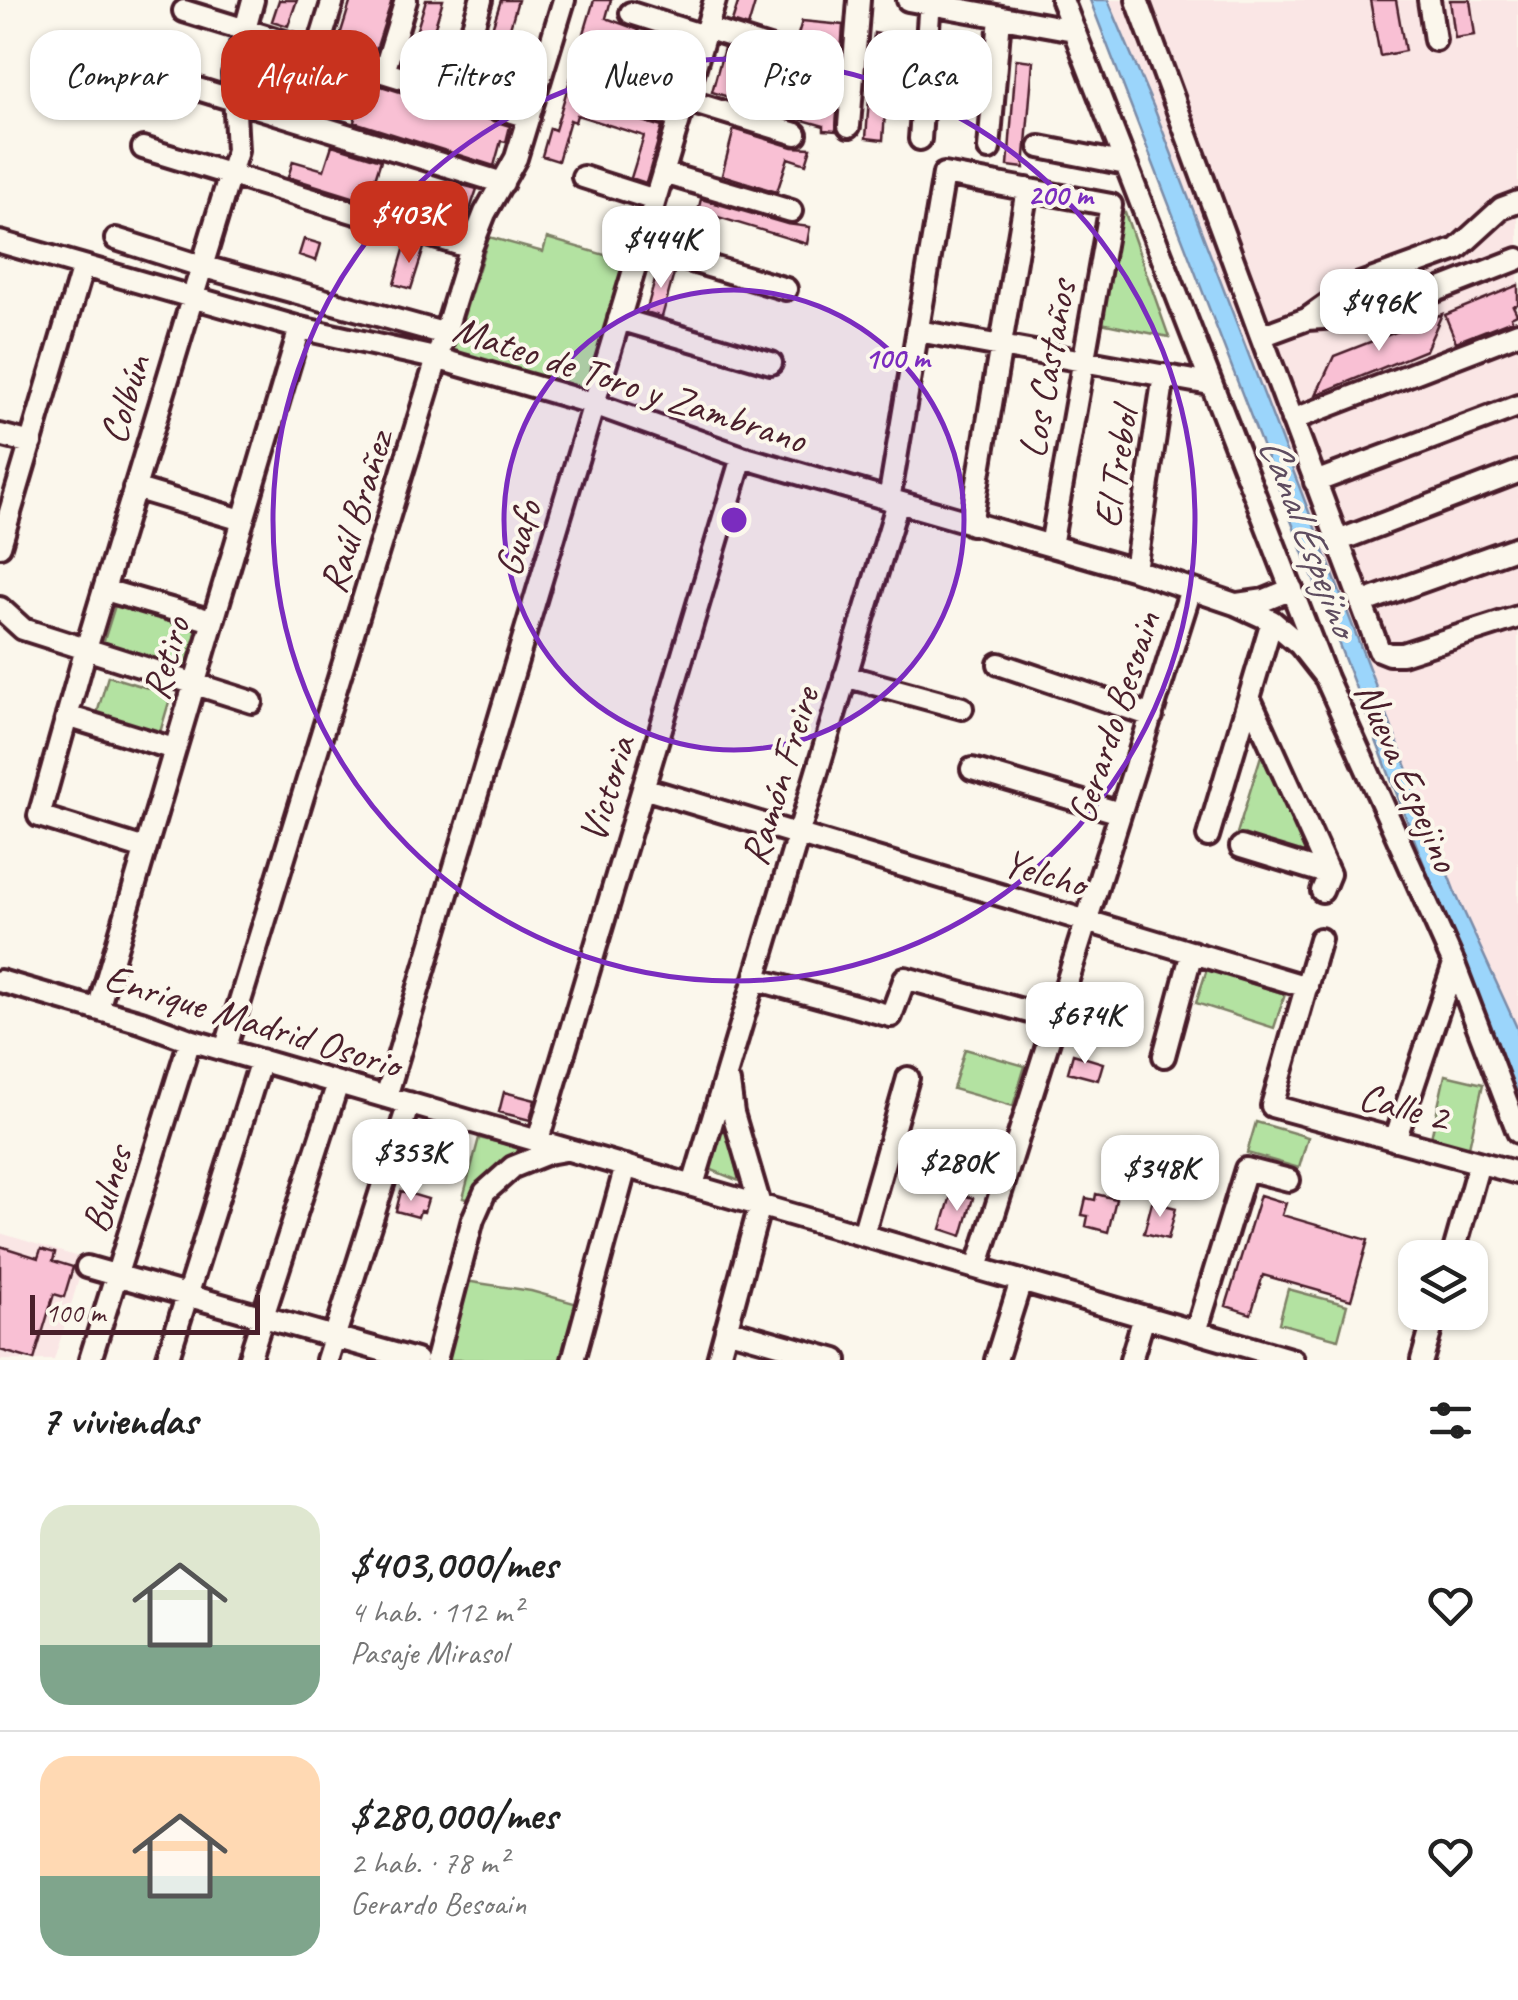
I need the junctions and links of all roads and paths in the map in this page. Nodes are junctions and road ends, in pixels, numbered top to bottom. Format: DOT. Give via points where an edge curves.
graph roads {
  1 [pos="253,0"];
  2 [pos="334,0"];
  3 [pos="406,0"];
  4 [pos="481,0"];
  5 [pos="564,0"];
  6 [pos="714,0"];
  7 [pos="858,0"];
  8 [pos="908,0"];
  9 [pos="1062,0"];
  10 [pos="1136,0"];
  11 [pos="1430,0"];
  12 [pos="930,2"];
  13 [pos="184,11"];
  14 [pos="630,13"];
  15 [pos="1000,17"];
  16 [pos="244,29"];
  17 [pos="247,30"];
  18 [pos="325,30"];
  19 [pos="472,30"];
  20 [pos="697,30"];
  21 [pos="706,30"];
  22 [pos="1074,30"];
  23 [pos="1435,40"];
  24 [pos="547,58"];
  25 [pos="380,71"];
  26 [pos="384,72"];
  27 [pos="400,77"];
  28 [pos="706,114"];
  29 [pos="236,120"];
  30 [pos="298,120"];
  31 [pos="529,120"];
  32 [pos="679,120"];
  33 [pos="849,126"];
  34 [pos="796,134"];
  35 [pos="920,139"];
  36 [pos="1040,146"];
  37 [pos="143,148"];
  38 [pos="988,149"];
  39 [pos="1126,164"];
  40 [pos="663,173"];
  41 [pos="230,174"];
  42 [pos="583,177"];
  43 [pos="503,184"];
  44 [pos="1027,189"];
  45 [pos="655,200"];
  46 [pos="1518,202"];
  47 [pos="791,210"];
  48 [pos="116,239"];
  49 [pos="0,242"];
  50 [pos="641,246"];
  51 [pos="471,248"];
  52 [pos="1518,259"];
  53 [pos="83,266"];
  54 [pos="201,266"];
  55 [pos="786,289"];
  56 [pos="192,298"];
  57 [pos="619,319"];
  58 [pos="1307,319"];
  59 [pos="300,328"];
  60 [pos="918,331"];
  61 [pos="1518,333"];
  62 [pos="446,334"];
  63 [pos="1261,336"];
  64 [pos="1000,346"];
  65 [pos="439,358"];
  66 [pos="1083,362"];
  67 [pos="771,364"];
  68 [pos="1164,375"];
  69 [pos="1210,384"];
  70 [pos="594,404"];
  71 [pos="1518,406"];
  72 [pos="1292,420"];
  73 [pos="0,435"];
  74 [pos="30,443"];
  75 [pos="742,457"];
  76 [pos="1518,472"];
  77 [pos="1315,482"];
  78 [pos="134,488"];
  79 [pos="894,501"];
  80 [pos="242,520"];
  81 [pos="971,524"];
  82 [pos="1338,541"];
  83 [pos="0,546"];
  84 [pos="1051,546"];
  85 [pos="1518,547"];
  86 [pos="1135,570"];
  87 [pos="1190,589"];
  88 [pos="104,590"];
  89 [pos="1294,594"];
  90 [pos="1361,603"];
  91 [pos="1235,604"];
  92 [pos="0,608"];
  93 [pos="1518,617"];
  94 [pos="212,621"];
  95 [pos="1272,621"];
  96 [pos="86,648"];
  97 [pos="998,664"];
  98 [pos="846,676"];
  99 [pos="1326,678"];
  100 [pos="194,683"];
  101 [pos="1250,699"];
  102 [pos="252,702"];
  103 [pos="962,708"];
  104 [pos="67,716"];
  105 [pos="1152,716"];
  106 [pos="174,749"];
  107 [pos="972,769"];
  108 [pos="643,788"];
  109 [pos="1120,813"];
  110 [pos="798,836"];
  111 [pos="1208,836"];
  112 [pos="1241,847"];
  113 [pos="145,849"];
  114 [pos="1086,921"];
  115 [pos="1320,939"];
  116 [pos="1192,952"];
  117 [pos="1454,964"];
  118 [pos="755,979"];
  119 [pos="0,981"];
  120 [pos="1307,986"];
  121 [pos="98,1009"];
  122 [pos="1054,1019"];
  123 [pos="190,1040"];
  124 [pos="225,1050"];
  125 [pos="1164,1056"];
  126 [pos="261,1060"];
  127 [pos="728,1071"];
  128 [pos="908,1078"];
  129 [pos="338,1082"];
  130 [pos="386,1097"];
  131 [pos="409,1103"];
  132 [pos="1518,1132"];
  133 [pos="538,1140"];
  134 [pos="1395,1140"];
  135 [pos="577,1152"];
  136 [pos="1479,1162"];
  137 [pos="626,1166"];
  138 [pos="1518,1173"];
  139 [pos="1289,1180"];
  140 [pos="694,1185"];
  141 [pos="760,1204"];
  142 [pos="863,1234"];
  143 [pos="1457,1240"];
  144 [pos="87,1267"];
  145 [pos="978,1268"];
  146 [pos="116,1276"];
  147 [pos="1021,1280"];
  148 [pos="187,1298"];
  149 [pos="1144,1317"];
  150 [pos="262,1319"];
  151 [pos="726,1329"];
  152 [pos="1431,1330"];
  153 [pos="1196,1332"];
  154 [pos="1218,1338"];
  155 [pos="334,1339"];
  156 [pos="1288,1359"];
  157 [pos="90,1360"];
  158 [pos="168,1360"];
  159 [pos="249,1360"];
  160 [pos="327,1360"];
  161 [pos="416,1360"];
  162 [pos="436,1360"];
  163 [pos="574,1360"];
  164 [pos="718,1360"];
  165 [pos="836,1360"];
  166 [pos="996,1360"];
  167 [pos="1132,1360"];
  168 [pos="1211,1360"];
  169 [pos="1422,1360"];
  1 -- 16 [label="street, Colbún"];
  2 -- 18 [label="street"];
  3 -- 26 [label="street"];
  4 -- 19 [label="street"];
  5 -- 24 [label="street, Raúl Brañez"];
  6 -- 21 [label="street, Guafo"];
  7 -- 33 [label="street"];
  8 -- 12 [label="street"];
  9 -- 22 [label="street, Nueva Espejino"];
  10 -- 63 [label="street"];
  11 -- 23 [label="street"];
  12 -- 15 [label="street"];
  12 -- 35 [label="street"];
  13 -- 16 [label="street"];
  14 -- 20 [label="street"];
  15 -- 22 [label="street"];
  15 -- 38 [label="street"];
  16 -- 17 [label="street"];
  22 -- 39 [label="street, Nueva Espejino"];
  25 -- 26 [label="street"];
  26 -- 27 [label="street"];
  28 -- 34 [label="street"];
  29 -- 41 [label="street, Colbún"];
  30 -- 43 [label="street"];
  31 -- 43 [label="street, Raúl Brañez"];
  32 -- 40 [label="street, Guafo"];
  36 -- 39 [label="street"];
  37 -- 41 [label="street"];
  39 -- 69 [label="street, Nueva Espejino"];
  40 -- 45 [label="street, Guafo"];
  40 -- 47 [label="street"];
  41 -- 51 [label="street"];
  41 -- 54 [label="street, Colbún"];
  42 -- 45 [label="street"];
  43 -- 51 [label="street, Raúl Brañez"];
  44 -- 60 [label="street, Ramón Freire" via="944,174"];
  44 -- 64 [label="street"];
  44 -- 66 [label="street, Los Castaños" via="1111,205"];
  45 -- 50 [label="street, Guafo"];
  46 -- 58 [label="street" via="1502,208 1457,249 1352,287"];
  48 -- 54 [label="street"];
  49 -- 53 [label="street, Mateo de Toro y Zambrano"];
  50 -- 55 [label="street"];
  50 -- 57 [label="street, Guafo"];
  51 -- 62 [label="street, Raúl Brañez"];
  52 -- 58 [label="street" via="1416,296"];
  53 -- 56 [label="street, Mateo de Toro y Zambrano"];
  53 -- 74 [label="street"];
  54 -- 56 [label="street, Colbún"];
  54 -- 62 [label="street"];
  56 -- 59 [label="street, Mateo de Toro y Zambrano"];
  56 -- 78 [label="street, Colbún"];
  57 -- 67 [label="street"];
  57 -- 70 [label="street, Guafo"];
  58 -- 63 [label="street"];
  59 -- 65 [label="street, Mateo de Toro y Zambrano"];
  59 -- 80 [label="street, Retiro"];
  60 -- 64 [label="street"];
  60 -- 79 [label="street, Ramón Freire"];
  61 -- 72 [label="street"];
  62 -- 65 [label="street, Raúl Brañez"];
  63 -- 72 [label="street"];
  64 -- 66 [label="street"];
  64 -- 81 [label="street"];
  65 -- 70 [label="street, Mateo de Toro y Zambrano"];
  65 -- 124 [label="street, Raúl Brañez"];
  66 -- 68 [label="street"];
  66 -- 84 [label="street, Los Castaños"];
  68 -- 69 [label="street"];
  68 -- 86 [label="street, El Trebol"];
  69 -- 89 [label="street, Nueva Espejino"];
  70 -- 75 [label="street, Mateo de Toro y Zambrano"];
  70 -- 130 [label="street, Guafo"];
  71 -- 77 [label="street"];
  72 -- 77 [label="street"];
  73 -- 74 [label="street"];
  74 -- 83 [label="street"];
  75 -- 79 [label="street, Mateo de Toro y Zambrano"];
  75 -- 108 [label="street, Victoria"];
  76 -- 82 [label="street"];
  77 -- 82 [label="street"];
  78 -- 80 [label="street"];
  78 -- 88 [label="street, Colbún"];
  79 -- 81 [label="street, Mateo de Toro y Zambrano"];
  79 -- 98 [label="street, Ramón Freire"];
  80 -- 94 [label="street, Retiro"];
  81 -- 84 [label="street, Mateo de Toro y Zambrano"];
  82 -- 90 [label="street"];
  84 -- 86 [label="street, Mateo de Toro y Zambrano"];
  85 -- 90 [label="street"];
  86 -- 87 [label="street, Mateo de Toro y Zambrano"];
  87 -- 91 [label="street, Mateo de Toro y Zambrano"];
  87 -- 105 [label="street, Gerardo Besoain"];
  88 -- 94 [label="street"];
  88 -- 96 [label="street, Colbún"];
  89 -- 91 [label="street"];
  89 -- 95 [label="street" via="1290,608"];
  89 -- 99 [label="street, Nueva Espejino"];
  90 -- 93 [label="street" via="1379,650 1389,654"];
  91 -- 95 [label="street, Mateo de Toro y Zambrano"];
  92 -- 96 [label="street" via="23,629"];
  94 -- 100 [label="street, Retiro"];
  95 -- 99 [label="street, Mateo de Toro y Zambrano"];
  95 -- 101 [label="street"];
  96 -- 100 [label="street"];
  96 -- 104 [label="street, Colbún"];
  97 -- 105 [label="street"];
  98 -- 103 [label="street"];
  98 -- 110 [label="street, Ramón Freire"];
  99 -- 117 [label="street, Nueva Espejino"];
  100 -- 102 [label="street"];
  100 -- 106 [label="street, Retiro"];
  101 -- 111 [label="street"];
  101 -- 112 [label="street" via="1326,882"];
  104 -- 106 [label="street"];
  104 -- 113 [label="street, Colbún" via="39,816"];
  105 -- 109 [label="street, Gerardo Besoain"];
  106 -- 113 [label="street, Retiro"];
  107 -- 109 [label="street"];
  108 -- 110 [label="street, Yelcho"];
  108 -- 133 [label="street, Victoria"];
  109 -- 114 [label="street, Gerardo Besoain"];
  110 -- 114 [label="street, Yelcho"];
  110 -- 118 [label="street, Ramón Freire"];
  113 -- 121 [label="street, Retiro"];
  114 -- 116 [label="street, Yelcho"];
  114 -- 122 [label="street, Gerardo Besoain"];
  115 -- 120 [label="street"];
  116 -- 120 [label="street, Yelcho"];
  116 -- 125 [label="street"];
  117 -- 132 [label="street, Nueva Espejino"];
  117 -- 134 [label="street"];
  118 -- 122 [label="street" via="891,1016 905,978"];
  118 -- 127 [label="street, Ramón Freire"];
  119 -- 121 [label="street, Enrique Madrid Osorio"];
  120 -- 134 [label="street, Calle 2" via="1272,1106"];
  121 -- 123 [label="street, Enrique Madrid Osorio"];
  122 -- 145 [label="street, Gerardo Besoain"];
  123 -- 124 [label="street, Enrique Madrid Osorio"];
  123 -- 146 [label="street, Bulnes"];
  124 -- 126 [label="street, Enrique Madrid Osorio"];
  126 -- 129 [label="street, Enrique Madrid Osorio"];
  126 -- 148 [label="street"];
  127 -- 140 [label="street, Ramón Freire"];
  127 -- 141 [label="street, Ramón Freire"];
  128 -- 142 [label="street"];
  129 -- 130 [label="street, Enrique Madrid Osorio"];
  129 -- 150 [label="street"];
  130 -- 131 [label="street, Enrique Madrid Osorio"];
  131 -- 133 [label="street, Enrique Madrid Osorio"];
  131 -- 155 [label="street"];
  133 -- 135 [label="street, Enrique Madrid Osorio"];
  134 -- 136 [label="street, Calle 2"];
  135 -- 137 [label="street, Enrique Madrid Osorio"];
  135 -- 162 [label="street" via="531,1159 485,1192"];
  136 -- 138 [label="street, Calle 2"];
  136 -- 143 [label="street"];
  137 -- 140 [label="street, Enrique Madrid Osorio"];
  137 -- 163 [label="street"];
  139 -- 153 [label="street" via="1246,1169"];
  140 -- 141 [label="street, Enrique Madrid Osorio"];
  141 -- 142 [label="street, Enrique Madrid Osorio"];
  141 -- 151 [label="street"];
  142 -- 145 [label="street, Enrique Madrid Osorio"];
  144 -- 146 [label="street"];
  145 -- 147 [label="street, Enrique Madrid Osorio"];
  146 -- 148 [label="street"];
  146 -- 157 [label="street, Bulnes"];
  147 -- 149 [label="street, Enrique Madrid Osorio"];
  147 -- 166 [label="street"];
  148 -- 150 [label="street"];
  148 -- 158 [label="street"];
  149 -- 153 [label="street, Enrique Madrid Osorio"];
  149 -- 167 [label="street"];
  150 -- 155 [label="street"];
  150 -- 159 [label="street"];
  151 -- 164 [label="street"];
  151 -- 165 [label="street"];
  152 -- 169 [label="street"];
  153 -- 154 [label="street, Enrique Madrid Osorio"];
  154 -- 156 [label="street, Enrique Madrid Osorio"];
  154 -- 168 [label="street"];
  155 -- 160 [label="street"];
  155 -- 161 [label="street"];
}
